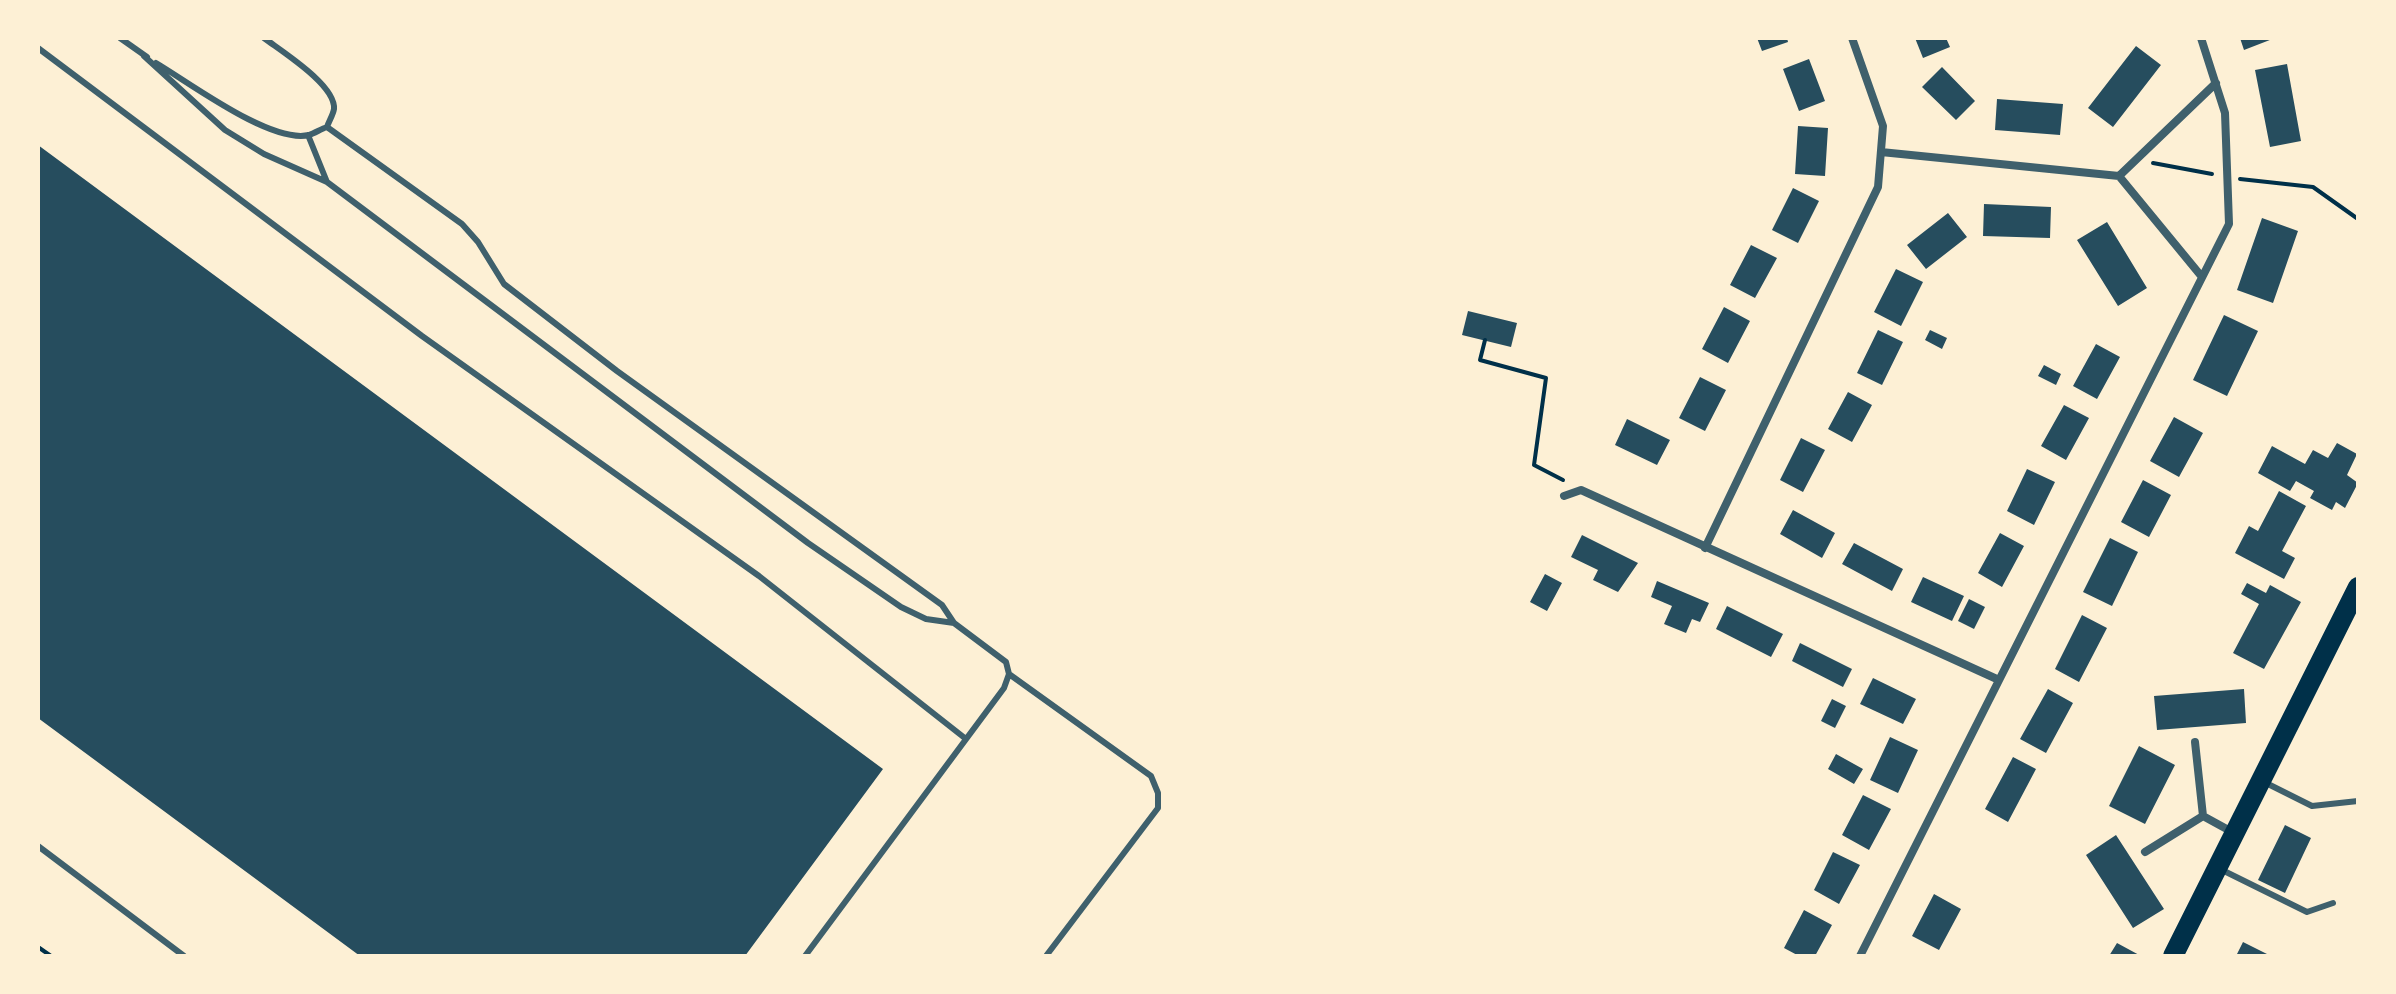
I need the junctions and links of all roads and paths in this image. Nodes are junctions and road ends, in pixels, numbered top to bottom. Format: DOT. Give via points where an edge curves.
graph roads {
  1 [pos="120,38"];
  2 [pos="264,38"];
  3 [pos="1852,38"];
  4 [pos="2201,38"];
  5 [pos="38,48"];
  6 [pos="144,56"];
  7 [pos="2216,83"];
  8 [pos="327,127"];
  9 [pos="308,135"];
  10 [pos="1881,152"];
  11 [pos="2135,160"];
  12 [pos="2119,176"];
  13 [pos="2229,177"];
  14 [pos="327,182"];
  15 [pos="2358,219"];
  16 [pos="2202,277"];
  17 [pos="1485,340"];
  18 [pos="1581,490"];
  19 [pos="1564,496"];
  20 [pos="1705,548"];
  21 [pos="2357,591"];
  22 [pos="954,623"];
  23 [pos="1009,674"];
  24 [pos="1999,680"];
  25 [pos="966,739"];
  26 [pos="2195,742"];
  27 [pos="2260,780"];
  28 [pos="2358,801"];
  29 [pos="2203,816"];
  30 [pos="2234,833"];
  31 [pos="38,846"];
  32 [pos="2145,852"];
  33 [pos="2217,867"];
  34 [pos="2333,903"];
  35 [pos="38,947"];
  36 [pos="51,956"];
  37 [pos="184,956"];
  38 [pos="805,956"];
  39 [pos="1046,956"];
  40 [pos="1860,956"];
  41 [pos="2173,956"];
  1 -- 6 [label="lane"];
  2 -- 8 [label="lane" via="308,72 333,100"];
  3 -- 10 [label="street" via="1883,126"];
  4 -- 7 [label="street"];
  5 -- 25 [label="lane" via="422,336 759,576"];
  6 -- 9 [label="lane" via="253,121 286,134"];
  6 -- 14 [label="lane" via="225,130"];
  7 -- 11 [label="street"];
  7 -- 13 [label="street" via="2225,113"];
  8 -- 9 [label="lane"];
  8 -- 22 [label="lane" via="462,224 504,284 942,605"];
  9 -- 14 [label="lane"];
  10 -- 12 [label="street"];
  10 -- 20 [label="street" via="1878,187"];
  11 -- 12 [label="street"];
  11 -- 13 [label="path"];
  12 -- 16 [label="street"];
  13 -- 15 [label="path" via="2313,187"];
  13 -- 16 [label="street" via="2229,224"];
  14 -- 22 [label="lane" via="808,543 901,607 926,619"];
  16 -- 24 [label="street"];
  17 -- 18 [label="path" via="1480,360 1546,378 1534,465"];
  18 -- 19 [label="street"];
  18 -- 20 [label="street"];
  20 -- 24 [label="street"];
  21 -- 27 [label="main road"];
  22 -- 23 [label="lane" via="1006,662"];
  23 -- 25 [label="lane"];
  23 -- 39 [label="lane" via="1151,776 1158,793 1158,808"];
  24 -- 40 [label="street"];
  25 -- 38 [label="lane"];
  26 -- 29 [label="street"];
  27 -- 28 [label="lane" via="2312,806"];
  27 -- 30 [label="main road"];
  29 -- 30 [label="street"];
  29 -- 32 [label="street"];
  30 -- 33 [label="main road"];
  31 -- 37 [label="lane"];
  33 -- 34 [label="lane" via="2307,912"];
  33 -- 41 [label="main road"];
  35 -- 36 [label="path"];
}
